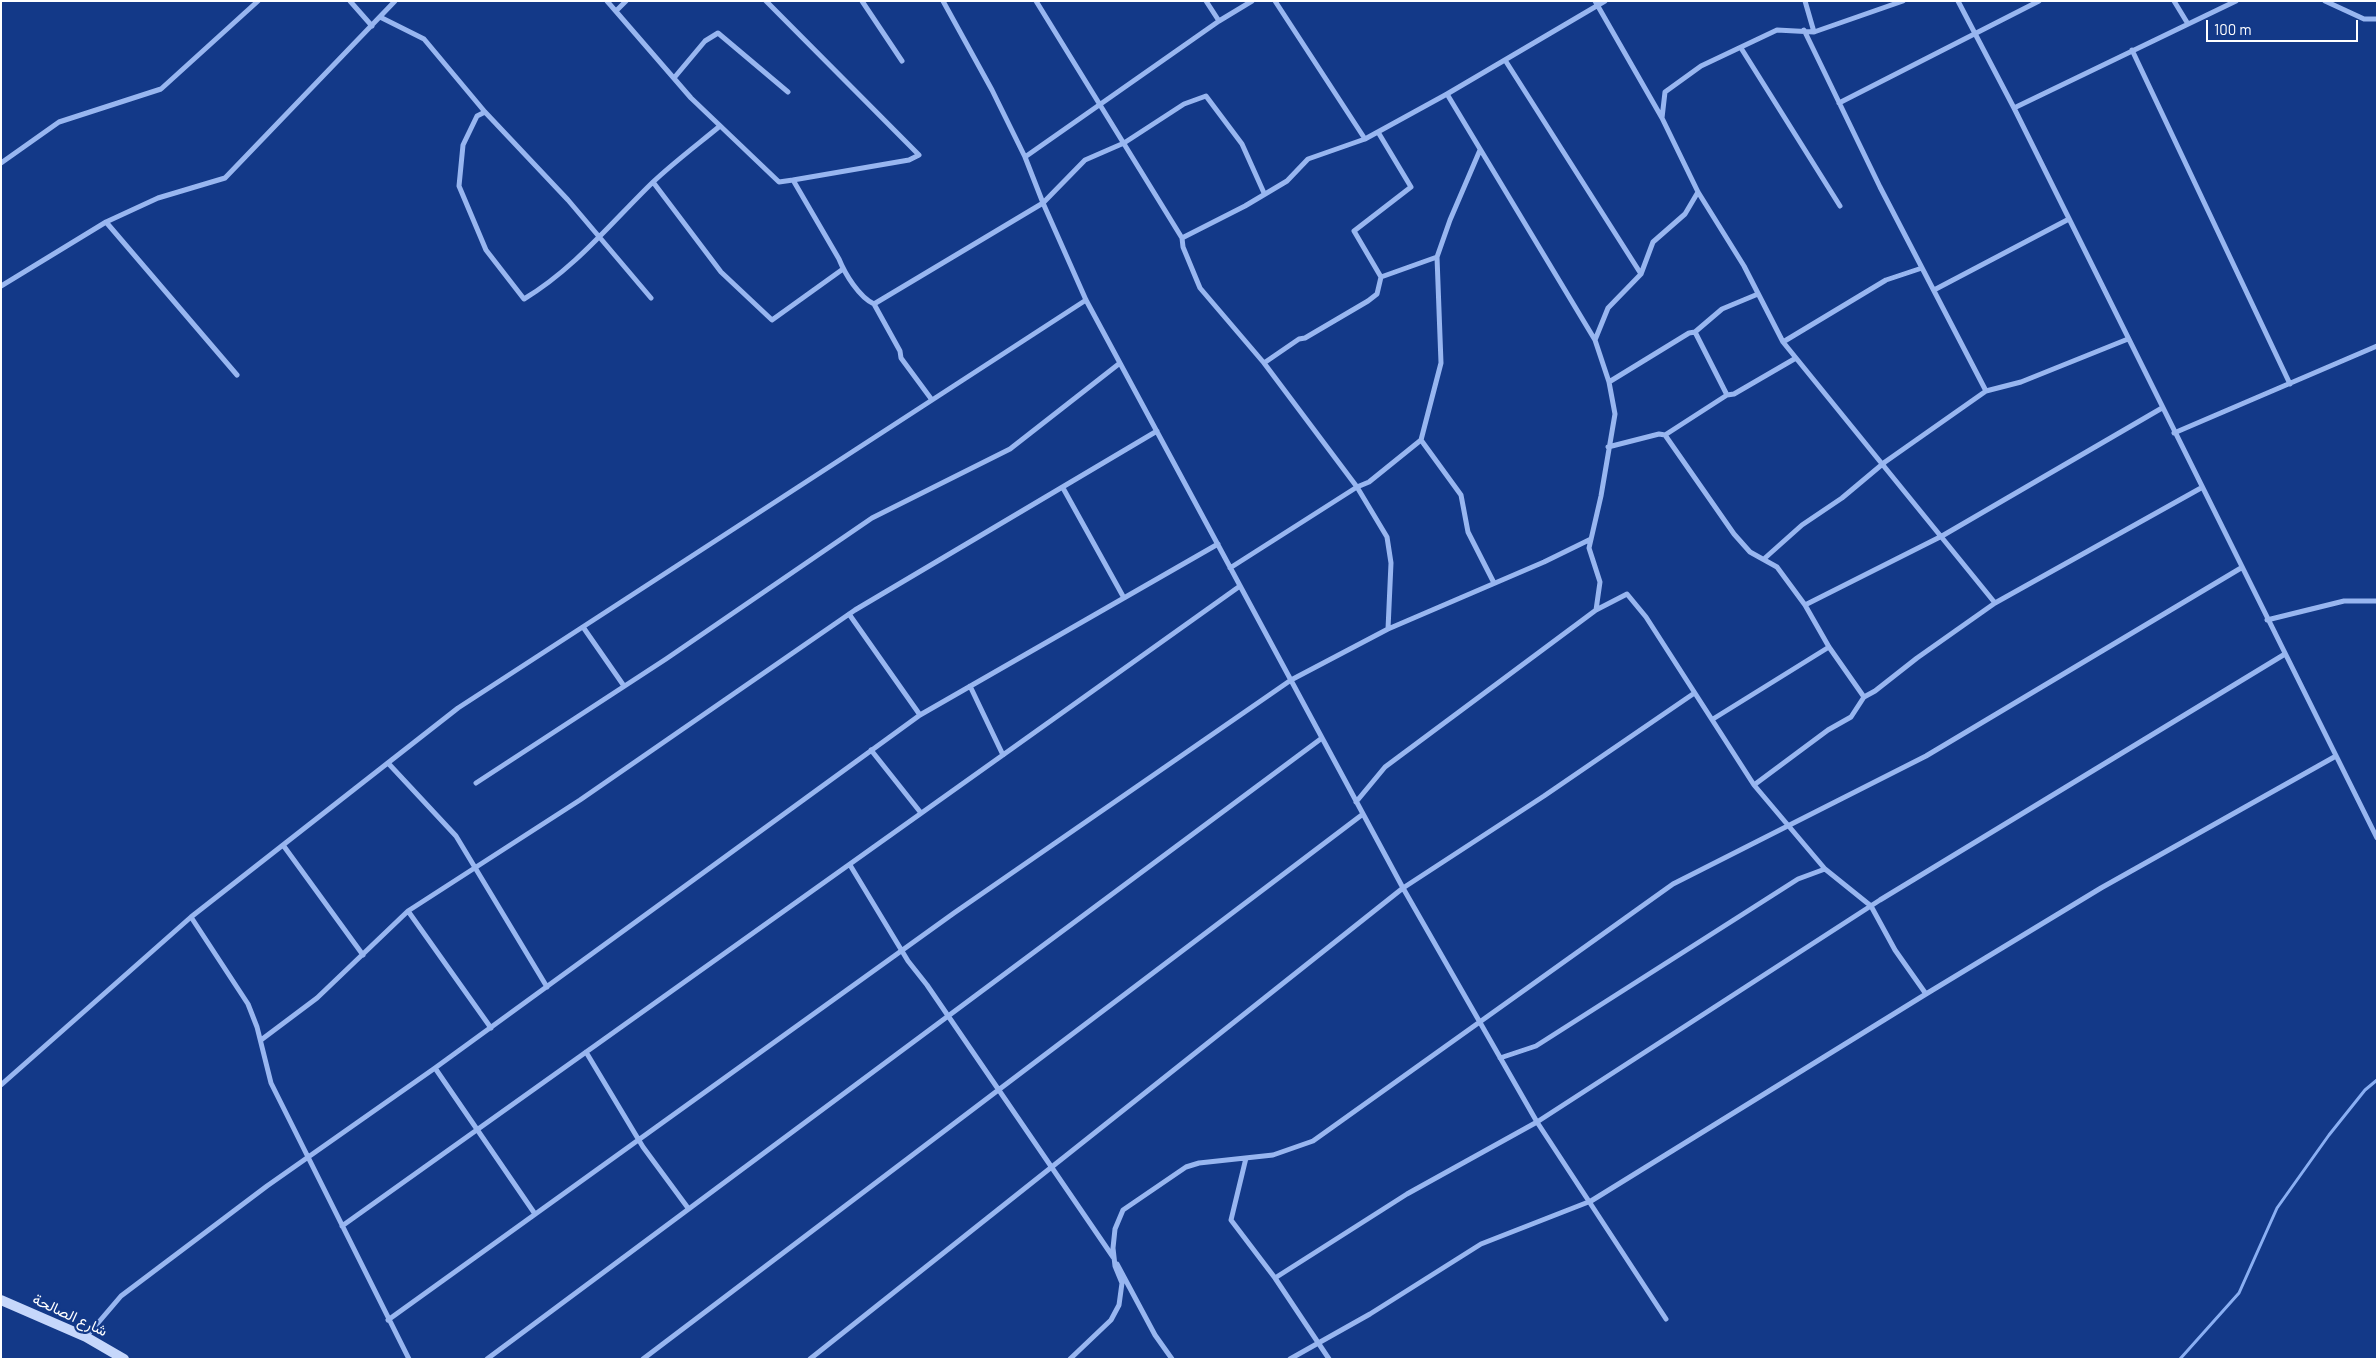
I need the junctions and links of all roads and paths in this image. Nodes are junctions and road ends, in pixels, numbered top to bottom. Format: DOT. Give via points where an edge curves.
graph roads {
  1 [pos="258,1"];
  2 [pos="350,1"];
  3 [pos="395,1"];
  4 [pos="607,1"];
  5 [pos="626,1"];
  6 [pos="766,1"];
  7 [pos="862,1"];
  8 [pos="943,1"];
  9 [pos="1036,1"];
  10 [pos="1206,1"];
  11 [pos="1252,1"];
  12 [pos="1275,1"];
  13 [pos="1605,1"];
  14 [pos="1805,1"];
  15 [pos="1903,1"];
  16 [pos="1958,1"];
  17 [pos="2039,1"];
  18 [pos="2174,1"];
  19 [pos="2236,1"];
  20 [pos="2325,1"];
  21 [pos="1596,4"];
  22 [pos="616,11"];
  23 [pos="380,17"];
  24 [pos="2377,19"];
  25 [pos="1219,21"];
  26 [pos="2188,24"];
  27 [pos="372,26"];
  28 [pos="1804,30"];
  29 [pos="1814,32"];
  30 [pos="1976,35"];
  31 [pos="1740,48"];
  32 [pos="2132,50"];
  33 [pos="1505,60"];
  34 [pos="902,61"];
  35 [pos="674,78"];
  36 [pos="788,92"];
  37 [pos="1447,94"];
  38 [pos="1839,103"];
  39 [pos="1100,105"];
  40 [pos="2014,108"];
  41 [pos="485,112"];
  42 [pos="1662,118"];
  43 [pos="720,126"];
  44 [pos="1378,132"];
  45 [pos="1366,139"];
  46 [pos="1124,143"];
  47 [pos="1480,150"];
  48 [pos="1026,157"];
  49 [pos="1,162"];
  50 [pos="793,180"];
  51 [pos="653,182"];
  52 [pos="1698,192"];
  53 [pos="1264,193"];
  54 [pos="1043,203"];
  55 [pos="1840,206"];
  56 [pos="2069,219"];
  57 [pos="106,222"];
  58 [pos="1182,238"];
  59 [pos="599,239"];
  60 [pos="1437,257"];
  61 [pos="1922,268"];
  62 [pos="843,269"];
  63 [pos="1641,274"];
  64 [pos="1381,277"];
  65 [pos="1,286"];
  66 [pos="1934,290"];
  67 [pos="1758,294"];
  68 [pos="651,298"];
  69 [pos="1086,300"];
  70 [pos="874,304"];
  71 [pos="1695,332"];
  72 [pos="2128,339"];
  73 [pos="1595,340"];
  74 [pos="1783,342"];
  75 [pos="2377,346"];
  76 [pos="1796,358"];
  77 [pos="1120,363"];
  78 [pos="1264,363"];
  79 [pos="237,375"];
  80 [pos="1609,382"];
  81 [pos="2290,384"];
  82 [pos="1986,391"];
  83 [pos="1727,395"];
  84 [pos="932,400"];
  85 [pos="2162,408"];
  86 [pos="1157,431"];
  87 [pos="2174,433"];
  88 [pos="1665,435"];
  89 [pos="1421,440"];
  90 [pos="1608,447"];
  91 [pos="1884,465"];
  92 [pos="1357,487"];
  93 [pos="1062,488"];
  94 [pos="2201,488"];
  95 [pos="1942,536"];
  96 [pos="1591,539"];
  97 [pos="1218,544"];
  98 [pos="1765,558"];
  99 [pos="1230,568"];
  100 [pos="2241,568"];
  101 [pos="1494,583"];
  102 [pos="1240,586"];
  103 [pos="1124,598"];
  104 [pos="2377,601"];
  105 [pos="1995,603"];
  106 [pos="1805,605"];
  107 [pos="1596,610"];
  108 [pos="849,614"];
  109 [pos="2267,620"];
  110 [pos="583,627"];
  111 [pos="1388,629"];
  112 [pos="1829,647"];
  113 [pos="2284,654"];
  114 [pos="1291,680"];
  115 [pos="624,686"];
  116 [pos="970,686"];
  117 [pos="1693,694"];
  118 [pos="1864,697"];
  119 [pos="920,715"];
  120 [pos="1713,719"];
  121 [pos="1322,738"];
  122 [pos="871,750"];
  123 [pos="1002,755"];
  124 [pos="2336,756"];
  125 [pos="388,763"];
  126 [pos="476,783"];
  127 [pos="1754,785"];
  128 [pos="1356,802"];
  129 [pos="921,813"];
  130 [pos="1363,814"];
  131 [pos="1788,826"];
  132 [pos="2377,838"];
  133 [pos="283,846"];
  134 [pos="850,865"];
  135 [pos="474,868"];
  136 [pos="1825,869"];
  137 [pos="1403,888"];
  138 [pos="1870,906"];
  139 [pos="408,911"];
  140 [pos="191,917"];
  141 [pos="902,951"];
  142 [pos="363,955"];
  143 [pos="547,987"];
  144 [pos="1926,994"];
  145 [pos="947,1016"];
  146 [pos="1480,1022"];
  147 [pos="491,1028"];
  148 [pos="260,1040"];
  149 [pos="586,1052"];
  150 [pos="1500,1058"];
  151 [pos="435,1068"];
  152 [pos="1,1085"];
  153 [pos="998,1090"];
  154 [pos="1537,1122"];
  155 [pos="478,1129"];
  156 [pos="639,1139"];
  157 [pos="308,1157"];
  158 [pos="1246,1158"];
  159 [pos="1052,1167"];
  160 [pos="1591,1201"];
  161 [pos="688,1208"];
  162 [pos="535,1214"];
  163 [pos="342,1226"];
  164 [pos="1114,1257"];
  165 [pos="1275,1278"];
  166 [pos="1,1300"];
  167 [pos="1666,1319"];
  168 [pos="388,1320"];
  169 [pos="86,1337"];
  170 [pos="1320,1342"];
  171 [pos="124,1359"];
  172 [pos="409,1359"];
  173 [pos="487,1359"];
  174 [pos="643,1359"];
  175 [pos="810,1359"];
  176 [pos="1070,1359"];
  177 [pos="1172,1359"];
  178 [pos="1290,1359"];
  179 [pos="1329,1359"];
  1 -- 49 [label="street" via="161,89 59,122"];
  2 -- 27 [label="street"];
  3 -- 23 [label="street"];
  4 -- 22 [label="street"];
  5 -- 22 [label="street"];
  6 -- 50 [label="street" via="919,155 909,160"];
  7 -- 34 [label="street"];
  8 -- 48 [label="street"];
  9 -- 39 [label="street"];
  10 -- 25 [label="street"];
  11 -- 25 [label="street"];
  12 -- 45 [label="street"];
  13 -- 21 [label="street"];
  14 -- 29 [label="street"];
  15 -- 29 [label="street"];
  16 -- 30 [label="street"];
  17 -- 30 [label="street"];
  18 -- 26 [label="street"];
  19 -- 26 [label="street"];
  20 -- 24 [label="street" via="2364,19"];
  21 -- 33 [label="street"];
  21 -- 42 [label="street"];
  22 -- 35 [label="street"];
  23 -- 27 [label="street"];
  23 -- 41 [label="street" via="424,39"];
  25 -- 39 [label="street"];
  26 -- 32 [label="street"];
  27 -- 57 [label="street" via="225,178 158,198"];
  28 -- 29 [label="street"];
  28 -- 31 [label="street" via="1777,30"];
  28 -- 38 [label="street"];
  30 -- 38 [label="street"];
  30 -- 40 [label="street"];
  31 -- 42 [label="street" via="1701,66 1664,92"];
  31 -- 55 [label="street"];
  32 -- 40 [label="street"];
  32 -- 81 [label="street"];
  33 -- 37 [label="street"];
  33 -- 63 [label="street"];
  35 -- 36 [label="street" via="705,41 718,33"];
  35 -- 43 [label="street"];
  37 -- 44 [label="street"];
  37 -- 47 [label="street"];
  38 -- 61 [label="street"];
  39 -- 46 [label="street"];
  39 -- 48 [label="street"];
  40 -- 56 [label="street"];
  41 -- 59 [label="street" via="568,200"];
  41 -- 59 [label="street" via="477,116 463,145 459,186 486,250 524,299"];
  42 -- 52 [label="street"];
  43 -- 50 [label="street" via="779,182"];
  43 -- 51 [label="street"];
  44 -- 45 [label="street"];
  44 -- 64 [label="street" via="1411,188 1354,231"];
  45 -- 53 [label="street" via="1308,159 1287,181"];
  46 -- 53 [label="street" via="1184,104 1206,96 1242,144"];
  46 -- 54 [label="street" via="1085,160"];
  46 -- 58 [label="street"];
  47 -- 60 [label="street"];
  47 -- 73 [label="street"];
  48 -- 54 [label="street"];
  50 -- 62 [label="street"];
  51 -- 59 [label="street"];
  51 -- 62 [label="street" via="721,272 772,320"];
  52 -- 63 [label="street" via="1685,214 1653,242"];
  52 -- 67 [label="street"];
  53 -- 58 [label="street"];
  54 -- 69 [label="street"];
  54 -- 70 [label="street"];
  56 -- 66 [label="street"];
  56 -- 72 [label="street"];
  57 -- 65 [label="street"];
  57 -- 79 [label="street"];
  58 -- 78 [label="street" via="1200,288"];
  59 -- 68 [label="street"];
  60 -- 64 [label="street"];
  60 -- 89 [label="street" via="1441,363"];
  61 -- 66 [label="street"];
  61 -- 74 [label="street" via="1886,280"];
  62 -- 70 [label="street" via="868,301"];
  63 -- 73 [label="street" via="1608,308"];
  64 -- 78 [label="street" via="1377,294 1368,301 1299,339"];
  66 -- 82 [label="street"];
  67 -- 71 [label="street" via="1722,309"];
  67 -- 74 [label="street"];
  69 -- 77 [label="street"];
  69 -- 84 [label="street"];
  70 -- 84 [label="street" via="900,350 901,358"];
  71 -- 80 [label="street"];
  71 -- 83 [label="street"];
  72 -- 82 [label="street" via="2021,382"];
  72 -- 85 [label="street"];
  73 -- 80 [label="street"];
  74 -- 76 [label="street"];
  75 -- 81 [label="street"];
  76 -- 83 [label="street"];
  76 -- 91 [label="street"];
  77 -- 86 [label="street"];
  77 -- 115 [label="street" via="1010,449 872,518"];
  78 -- 92 [label="street"];
  80 -- 90 [label="street" via="1615,414"];
  81 -- 87 [label="street"];
  82 -- 91 [label="street"];
  83 -- 88 [label="street"];
  84 -- 110 [label="street"];
  85 -- 87 [label="street"];
  85 -- 95 [label="street"];
  86 -- 93 [label="street"];
  86 -- 97 [label="street"];
  87 -- 94 [label="street"];
  88 -- 90 [label="street"];
  88 -- 98 [label="street" via="1734,534 1750,552"];
  89 -- 92 [label="street" via="1369,482"];
  89 -- 101 [label="street" via="1461,495 1468,532"];
  90 -- 96 [label="street"];
  91 -- 95 [label="street"];
  91 -- 98 [label="street" via="1802,524"];
  92 -- 99 [label="street"];
  92 -- 111 [label="street" via="1387,537 1391,563"];
  93 -- 103 [label="street"];
  93 -- 108 [label="street"];
  94 -- 100 [label="street"];
  94 -- 105 [label="street"];
  95 -- 105 [label="street"];
  95 -- 106 [label="street"];
  96 -- 101 [label="street"];
  96 -- 107 [label="street" via="1589,548 1600,582"];
  97 -- 99 [label="street"];
  97 -- 103 [label="street"];
  98 -- 106 [label="street" via="1777,567"];
  99 -- 102 [label="street"];
  100 -- 109 [label="street"];
  100 -- 131 [label="street" via="1926,756"];
  101 -- 111 [label="street"];
  102 -- 114 [label="street"];
  102 -- 123 [label="street"];
  103 -- 116 [label="street"];
  104 -- 109 [label="street" via="2344,601"];
  105 -- 118 [label="street"];
  106 -- 112 [label="street"];
  107 -- 117 [label="street" via="1626,594 1646,617"];
  107 -- 128 [label="street" via="1385,767"];
  108 -- 119 [label="street"];
  108 -- 135 [label="street" via="580,800"];
  109 -- 113 [label="street"];
  110 -- 115 [label="street"];
  110 -- 125 [label="street" via="458,708"];
  111 -- 114 [label="street"];
  112 -- 118 [label="street"];
  112 -- 120 [label="street"];
  113 -- 124 [label="street"];
  113 -- 138 [label="street"];
  114 -- 121 [label="street"];
  114 -- 141 [label="street"];
  115 -- 126 [label="street"];
  116 -- 119 [label="street"];
  116 -- 123 [label="street"];
  117 -- 120 [label="street"];
  117 -- 137 [label="street"];
  118 -- 127 [label="street" via="1851,717 1828,730"];
  119 -- 122 [label="street"];
  120 -- 127 [label="street"];
  121 -- 128 [label="street"];
  121 -- 145 [label="street"];
  122 -- 129 [label="street"];
  122 -- 143 [label="street"];
  123 -- 129 [label="street"];
  124 -- 132 [label="street"];
  124 -- 144 [label="street" via="2101,888"];
  125 -- 133 [label="street"];
  125 -- 135 [label="street" via="456,836"];
  127 -- 131 [label="street"];
  128 -- 130 [label="street"];
  129 -- 134 [label="street"];
  130 -- 137 [label="street"];
  130 -- 153 [label="street"];
  131 -- 136 [label="street"];
  131 -- 146 [label="street" via="1673,884"];
  133 -- 140 [label="street"];
  133 -- 142 [label="street"];
  134 -- 141 [label="street"];
  134 -- 149 [label="street"];
  135 -- 139 [label="street"];
  135 -- 143 [label="street"];
  136 -- 138 [label="street"];
  136 -- 150 [label="street" via="1798,879 1536,1046"];
  137 -- 146 [label="street"];
  137 -- 159 [label="street"];
  138 -- 144 [label="street" via="1895,950"];
  138 -- 154 [label="street"];
  139 -- 142 [label="street"];
  139 -- 147 [label="street"];
  140 -- 148 [label="street" via="248,1004"];
  140 -- 152 [label="street"];
  141 -- 145 [label="street"];
  141 -- 156 [label="street"];
  142 -- 148 [label="street" via="317,998"];
  143 -- 147 [label="street"];
  144 -- 160 [label="street"];
  145 -- 153 [label="street"];
  145 -- 161 [label="street"];
  146 -- 150 [label="street"];
  146 -- 158 [label="street" via="1320,1137 1286,1152"];
  147 -- 151 [label="street"];
  148 -- 157 [label="street" via="268,1074"];
  149 -- 155 [label="street"];
  149 -- 156 [label="street"];
  150 -- 154 [label="street"];
  151 -- 155 [label="street"];
  151 -- 157 [label="street"];
  153 -- 159 [label="street"];
  153 -- 174 [label="street"];
  154 -- 160 [label="street"];
  154 -- 165 [label="street" via="1407,1194"];
  155 -- 162 [label="street"];
  155 -- 163 [label="street"];
  156 -- 161 [label="street"];
  156 -- 162 [label="street"];
  157 -- 163 [label="street"];
  157 -- 169 [label="street" via="121,1296"];
  158 -- 164 [label="street" via="1199,1162 1186,1167 1123,1210 1115,1229"];
  158 -- 165 [label="street" via="1231,1220"];
  159 -- 164 [label="street"];
  159 -- 175 [label="street"];
  160 -- 167 [label="street"];
  160 -- 170 [label="street" via="1481,1244"];
  161 -- 173 [label="street"];
  162 -- 168 [label="street"];
  163 -- 168 [label="street"];
  164 -- 176 [label="street" via="1122,1283 1119,1305 1111,1320"];
  164 -- 177 [label="street"];
  165 -- 170 [label="street"];
  166 -- 169 [label="main road, شارع الصالحة"];
  168 -- 172 [label="street"];
  169 -- 171 [label="main road, شارع الصالحة"];
  170 -- 178 [label="street"];
  170 -- 179 [label="street"];
}
